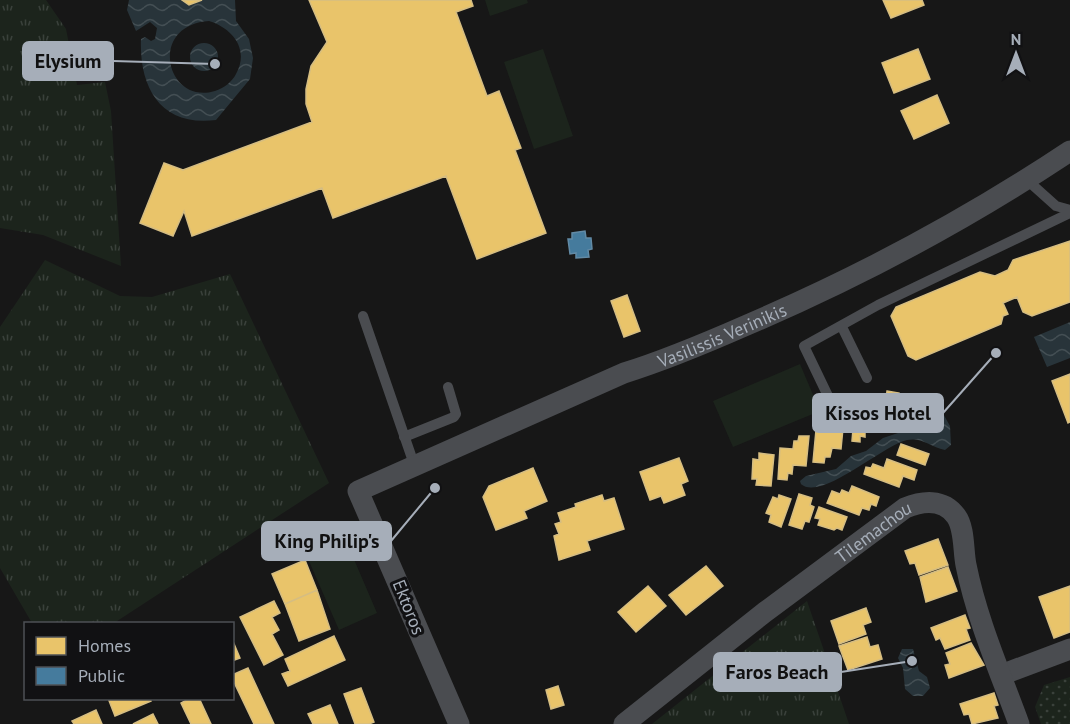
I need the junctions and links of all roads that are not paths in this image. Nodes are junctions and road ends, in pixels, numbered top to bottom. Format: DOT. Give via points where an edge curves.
graph roads {
  1 [pos="1070,151"];
  2 [pos="1027,180"];
  3 [pos="1070,212"];
  4 [pos="363,316"];
  5 [pos="842,327"];
  6 [pos="867,378"];
  7 [pos="448,387"];
  8 [pos="828,396"];
  9 [pos="404,437"];
  10 [pos="415,467"];
  11 [pos="358,491"];
  12 [pos="1070,649"];
  13 [pos="1001,675"];
  14 [pos="459,724"];
  15 [pos="624,724"];
  16 [pos="1019,724"];
  1 -- 2 [label="street, Vasilissis Verinikis"];
  2 -- 3 [label="lane" via="1056,206"];
  2 -- 10 [label="street, Vasilissis Verinikis" via="923,241 790,307 662,362 624,373"];
  3 -- 5 [label="lane" via="878,304"];
  4 -- 9 [label="lane"];
  5 -- 6 [label="lane"];
  5 -- 8 [label="lane" via="804,346"];
  7 -- 9 [label="lane" via="454,417"];
  9 -- 10 [label="lane"];
  10 -- 11 [label="street, Vasilissis Verinikis"];
  11 -- 14 [label="street, Ektoros"];
  12 -- 13 [label="street"];
  13 -- 15 [label="street, Tilemachou" via="971,586 956,515 934,502 917,504 905,508 765,612"];
  13 -- 16 [label="street, Tilemachou"];
}
